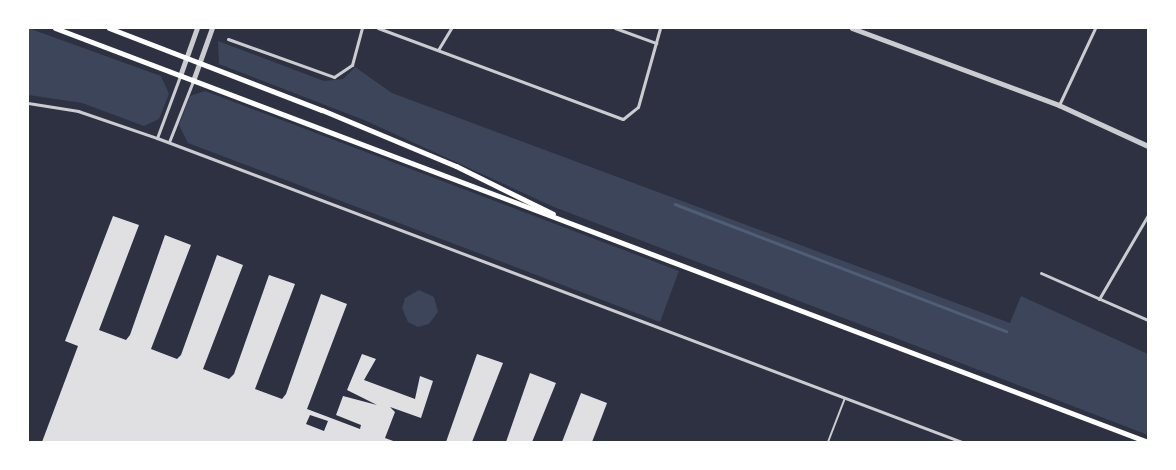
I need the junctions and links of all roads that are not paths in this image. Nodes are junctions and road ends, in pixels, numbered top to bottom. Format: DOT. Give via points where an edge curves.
graph roads {
  1 [pos="54,28"];
  2 [pos="109,28"];
  3 [pos="198,28"];
  4 [pos="212,28"];
  5 [pos="362,28"];
  6 [pos="378,28"];
  7 [pos="451,28"];
  8 [pos="615,28"];
  9 [pos="660,28"];
  10 [pos="852,28"];
  11 [pos="1095,28"];
  12 [pos="228,39"];
  13 [pos="656,43"];
  14 [pos="438,50"];
  15 [pos="187,57"];
  16 [pos="200,62"];
  17 [pos="180,76"];
  18 [pos="193,81"];
  19 [pos="28,103"];
  20 [pos="1059,105"];
  21 [pos="157,138"];
  22 [pos="169,142"];
  23 [pos="1148,146"];
  24 [pos="1148,215"];
  25 [pos="576,226"];
  26 [pos="1041,273"];
  27 [pos="1099,299"];
  28 [pos="1148,320"];
  29 [pos="845,398"];
  30 [pos="828,442"];
  31 [pos="962,442"];
  32 [pos="1148,442"];
  1 -- 17 [label="main road"];
  2 -- 15 [label="main road"];
  3 -- 15 [label="street"];
  4 -- 16 [label="street"];
  5 -- 12 [label="street" via="352,65 334,77"];
  6 -- 14 [label="street"];
  7 -- 14 [label="street"];
  8 -- 13 [label="street"];
  9 -- 13 [label="street"];
  10 -- 20 [label="street"];
  11 -- 20 [label="street"];
  13 -- 14 [label="street" via="638,107 630,116 616,118"];
  15 -- 16 [label="main road"];
  15 -- 17 [label="street"];
  16 -- 18 [label="street"];
  16 -- 25 [label="main road" via="456,166"];
  17 -- 18 [label="main road"];
  17 -- 21 [label="street"];
  18 -- 22 [label="street"];
  18 -- 25 [label="main road"];
  19 -- 21 [label="street" via="78,111"];
  20 -- 23 [label="street"];
  21 -- 22 [label="street"];
  22 -- 29 [label="street"];
  24 -- 27 [label="street"];
  25 -- 32 [label="main road"];
  26 -- 27 [label="street"];
  27 -- 28 [label="street"];
  29 -- 30 [label="lane"];
  29 -- 31 [label="street"];
}
